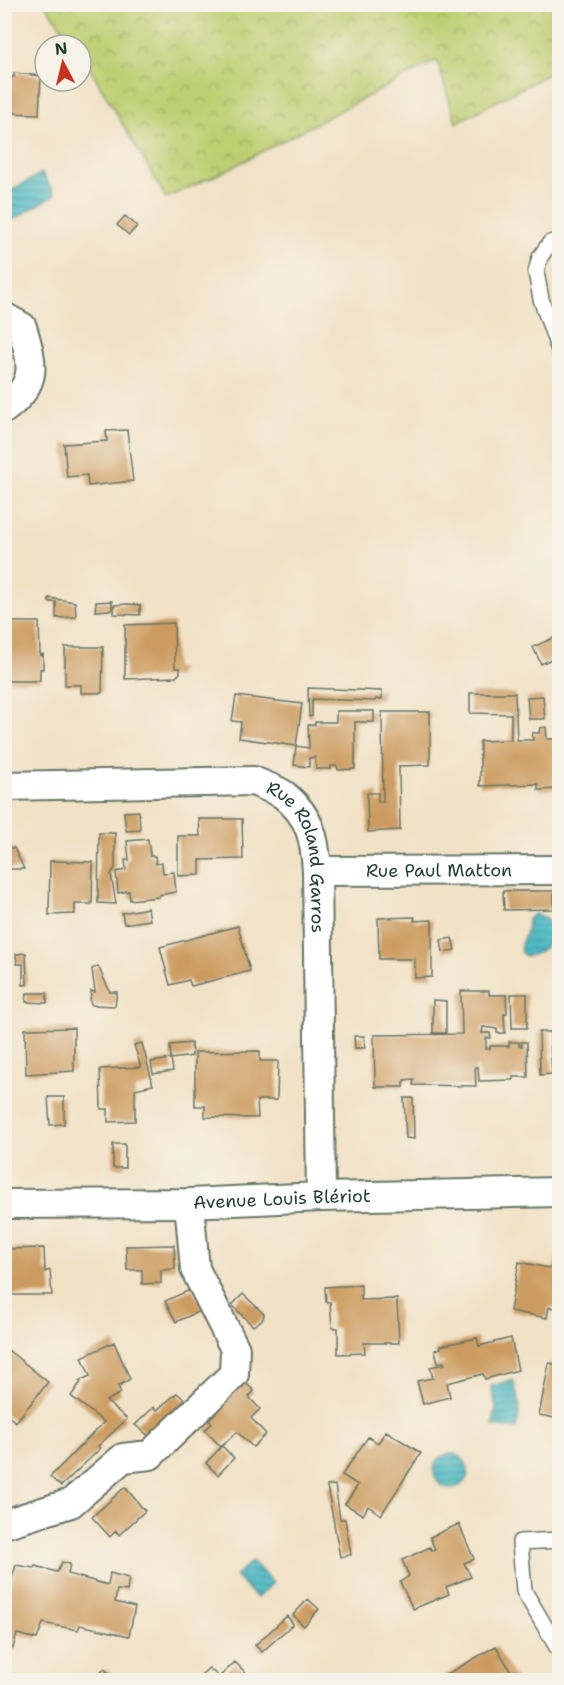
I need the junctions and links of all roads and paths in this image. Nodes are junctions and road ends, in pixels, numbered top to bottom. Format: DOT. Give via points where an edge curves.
graph roads {
  1 [pos="560,240"];
  2 [pos="4,317"];
  3 [pos="560,353"];
  4 [pos="4,409"];
  5 [pos="4,786"];
  6 [pos="560,870"];
  7 [pos="317,871"];
  8 [pos="560,1192"];
  9 [pos="321,1197"];
  10 [pos="189,1203"];
  11 [pos="4,1204"];
  12 [pos="4,1524"];
  13 [pos="560,1540"];
  14 [pos="560,1652"];
  1 -- 3 [label="lane" via="550,243 536,272"];
  2 -- 4 [label="street" via="22,327 31,356 30,381 17,400"];
  5 -- 7 [label="street, Rue Roland Garros" via="254,782 283,794 305,818 315,840"];
  6 -- 7 [label="street, Rue Paul Matton"];
  7 -- 9 [label="street, Rue Roland Garros"];
  8 -- 9 [label="street, Avenue Louis Blériot"];
  9 -- 10 [label="street, Avenue Louis Blériot"];
  10 -- 11 [label="street, Avenue Louis Blériot"];
  10 -- 12 [label="street" via="195,1269 235,1349 234,1374 150,1455 123,1458 71,1503"];
  13 -- 14 [label="lane" via="520,1542 524,1591"];
}
